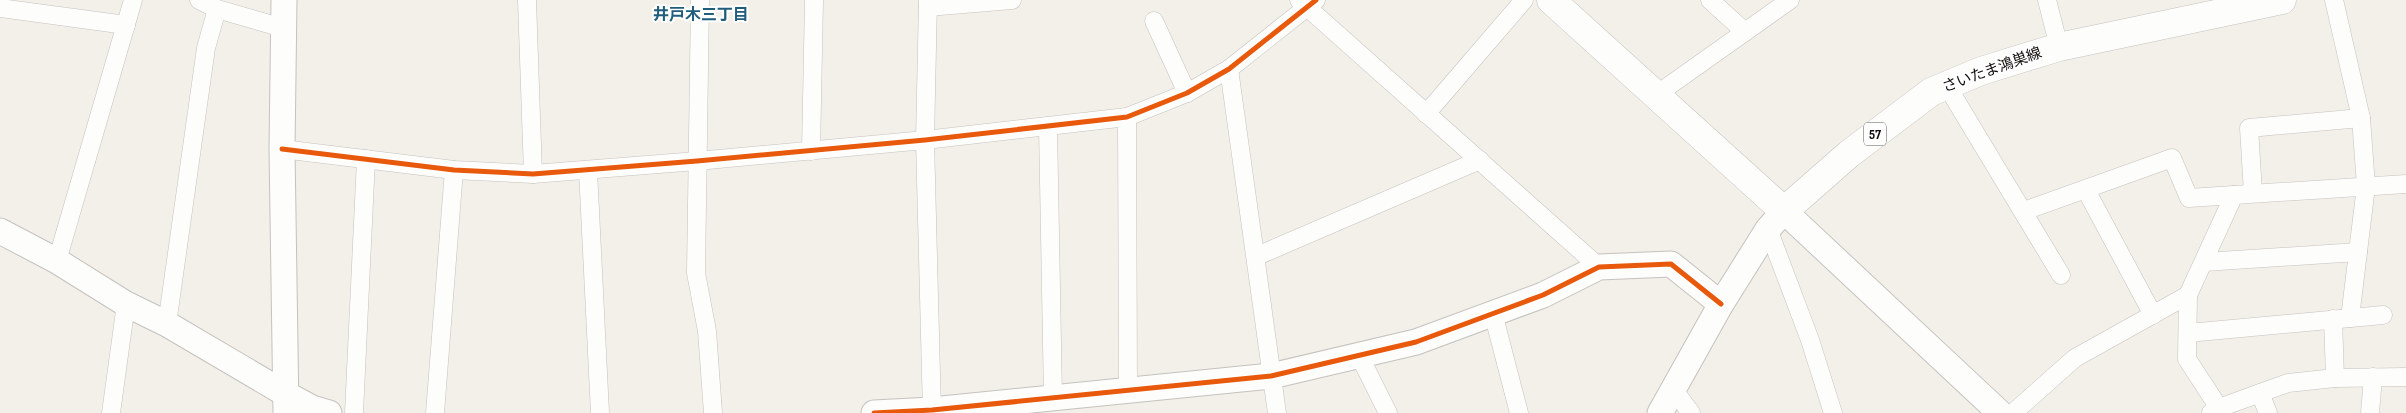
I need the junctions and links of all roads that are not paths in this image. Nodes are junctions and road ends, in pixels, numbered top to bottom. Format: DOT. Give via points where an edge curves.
graph roads {
  1 [pos="133,0"];
  2 [pos="199,0"];
  3 [pos="284,0"];
  4 [pos="528,0"];
  5 [pos="700,0"];
  6 [pos="814,0"];
  7 [pos="1012,0"];
  8 [pos="1524,0"];
  9 [pos="1551,0"];
  10 [pos="1710,0"];
  11 [pos="1790,0"];
  12 [pos="2046,0"];
  13 [pos="2282,0"];
  14 [pos="2334,0"];
  15 [pos="1307,2"];
  16 [pos="928,3"];
  17 [pos="0,8"];
  18 [pos="217,9"];
  19 [pos="1154,21"];
  20 [pos="126,24"];
  21 [pos="283,28"];
  22 [pos="1745,32"];
  23 [pos="2059,47"];
  24 [pos="1229,69"];
  25 [pos="1947,86"];
  26 [pos="1187,93"];
  27 [pos="1656,95"];
  28 [pos="1426,114"];
  29 [pos="1127,118"];
  30 [pos="2361,118"];
  31 [pos="1048,126"];
  32 [pos="925,140"];
  33 [pos="282,149"];
  34 [pos="811,150"];
  35 [pos="366,159"];
  36 [pos="1480,160"];
  37 [pos="697,161"];
  38 [pos="454,170"];
  39 [pos="588,170"];
  40 [pos="533,174"];
  41 [pos="2406,184"];
  42 [pos="2366,186"];
  43 [pos="2086,190"];
  44 [pos="2253,193"];
  45 [pos="2234,195"];
  46 [pos="2024,211"];
  47 [pos="1776,220"];
  48 [pos="2,236"];
  49 [pos="2358,252"];
  50 [pos="1257,256"];
  51 [pos="57,261"];
  52 [pos="2204,262"];
  53 [pos="1599,267"];
  54 [pos="2061,275"];
  55 [pos="2188,295"];
  56 [pos="126,304"];
  57 [pos="1722,304"];
  58 [pos="1492,313"];
  59 [pos="2153,315"];
  60 [pos="2383,315"];
  61 [pos="2341,318"];
  62 [pos="167,324"];
  63 [pos="2188,333"];
  64 [pos="1359,355"];
  65 [pos="2404,373"];
  66 [pos="1271,376"];
  67 [pos="2373,377"];
  68 [pos="2335,378"];
  69 [pos="1128,390"];
  70 [pos="1673,390"];
  71 [pos="2260,393"];
  72 [pos="286,403"];
  73 [pos="1041,403"];
  74 [pos="2215,410"];
  75 [pos="932,411"];
  76 [pos="112,413"];
  77 [pos="328,413"];
  78 [pos="354,413"];
  79 [pos="435,413"];
  80 [pos="600,413"];
  81 [pos="712,413"];
  82 [pos="874,413"];
  83 [pos="1277,413"];
  84 [pos="1388,413"];
  85 [pos="1519,413"];
  86 [pos="1660,413"];
  87 [pos="1692,413"];
  88 [pos="1833,413"];
  89 [pos="2000,413"];
  90 [pos="2013,413"];
  91 [pos="2268,413"];
  92 [pos="2370,413"];
  1 -- 20 [label="street"];
  2 -- 18 [label="street"];
  3 -- 21 [label="street"];
  4 -- 40 [label="street"];
  5 -- 37 [label="street"];
  6 -- 34 [label="street"];
  7 -- 16 [label="street"];
  8 -- 28 [label="street"];
  9 -- 27 [label="main road"];
  10 -- 22 [label="street"];
  11 -- 22 [label="street"];
  12 -- 23 [label="street"];
  13 -- 23 [label="main road, さいたま鴻巣線 / 57"];
  14 -- 30 [label="street"];
  15 -- 24 [label="street"];
  15 -- 28 [label="street"];
  16 -- 32 [label="street"];
  17 -- 20 [label="street"];
  18 -- 21 [label="street"];
  18 -- 62 [label="street" via="206,48"];
  19 -- 26 [label="street"];
  20 -- 51 [label="street"];
  21 -- 33 [label="street"];
  22 -- 27 [label="street"];
  23 -- 25 [label="main road, さいたま鴻巣線 / 57" via="1981,71"];
  24 -- 26 [label="street"];
  24 -- 50 [label="street"];
  25 -- 46 [label="street"];
  25 -- 47 [label="main road, さいたま鴻巣線 / 57" via="1931,92 1849,154"];
  26 -- 29 [label="street"];
  27 -- 47 [label="main road"];
  28 -- 36 [label="street"];
  29 -- 31 [label="street"];
  29 -- 69 [label="street"];
  30 -- 42 [label="street"];
  30 -- 44 [label="street" via="2249,128"];
  31 -- 32 [label="street"];
  31 -- 73 [label="street"];
  32 -- 34 [label="street"];
  32 -- 75 [label="street"];
  33 -- 35 [label="street"];
  33 -- 72 [label="street"];
  34 -- 37 [label="street"];
  35 -- 38 [label="street"];
  35 -- 78 [label="street"];
  36 -- 50 [label="street"];
  36 -- 53 [label="street"];
  37 -- 39 [label="street"];
  37 -- 81 [label="street" via="696,273 707,331"];
  38 -- 40 [label="street"];
  38 -- 79 [label="street"];
  39 -- 40 [label="street"];
  39 -- 80 [label="street"];
  41 -- 42 [label="street"];
  42 -- 44 [label="street"];
  42 -- 49 [label="street"];
  43 -- 45 [label="street" via="2172,158 2189,198"];
  43 -- 46 [label="street"];
  43 -- 59 [label="street"];
  44 -- 45 [label="street"];
  45 -- 52 [label="street"];
  46 -- 54 [label="street"];
  47 -- 57 [label="street"];
  47 -- 88 [label="street"];
  47 -- 89 [label="street"];
  48 -- 51 [label="street"];
  49 -- 52 [label="street"];
  49 -- 61 [label="street"];
  50 -- 66 [label="street"];
  51 -- 56 [label="street"];
  52 -- 55 [label="street"];
  53 -- 57 [label="street" via="1671,264"];
  53 -- 58 [label="street" via="1543,295"];
  55 -- 59 [label="street"];
  55 -- 63 [label="street"];
  56 -- 62 [label="street"];
  56 -- 76 [label="street"];
  57 -- 70 [label="street"];
  58 -- 64 [label="street" via="1416,342"];
  58 -- 85 [label="street"];
  59 -- 90 [label="street" via="2075,358"];
  60 -- 61 [label="street"];
  61 -- 63 [label="street"];
  61 -- 68 [label="street"];
  62 -- 72 [label="street"];
  63 -- 74 [label="street" via="2187,359"];
  64 -- 66 [label="street"];
  64 -- 84 [label="street"];
  65 -- 67 [label="street"];
  66 -- 69 [label="street"];
  66 -- 83 [label="street"];
  67 -- 68 [label="street"];
  67 -- 92 [label="street"];
  68 -- 71 [label="street" via="2288,383"];
  69 -- 73 [label="street"];
  70 -- 86 [label="street"];
  70 -- 87 [label="street"];
  71 -- 74 [label="street"];
  71 -- 91 [label="street"];
  72 -- 77 [label="street"];
  73 -- 75 [label="street"];
  75 -- 82 [label="street"];
}
